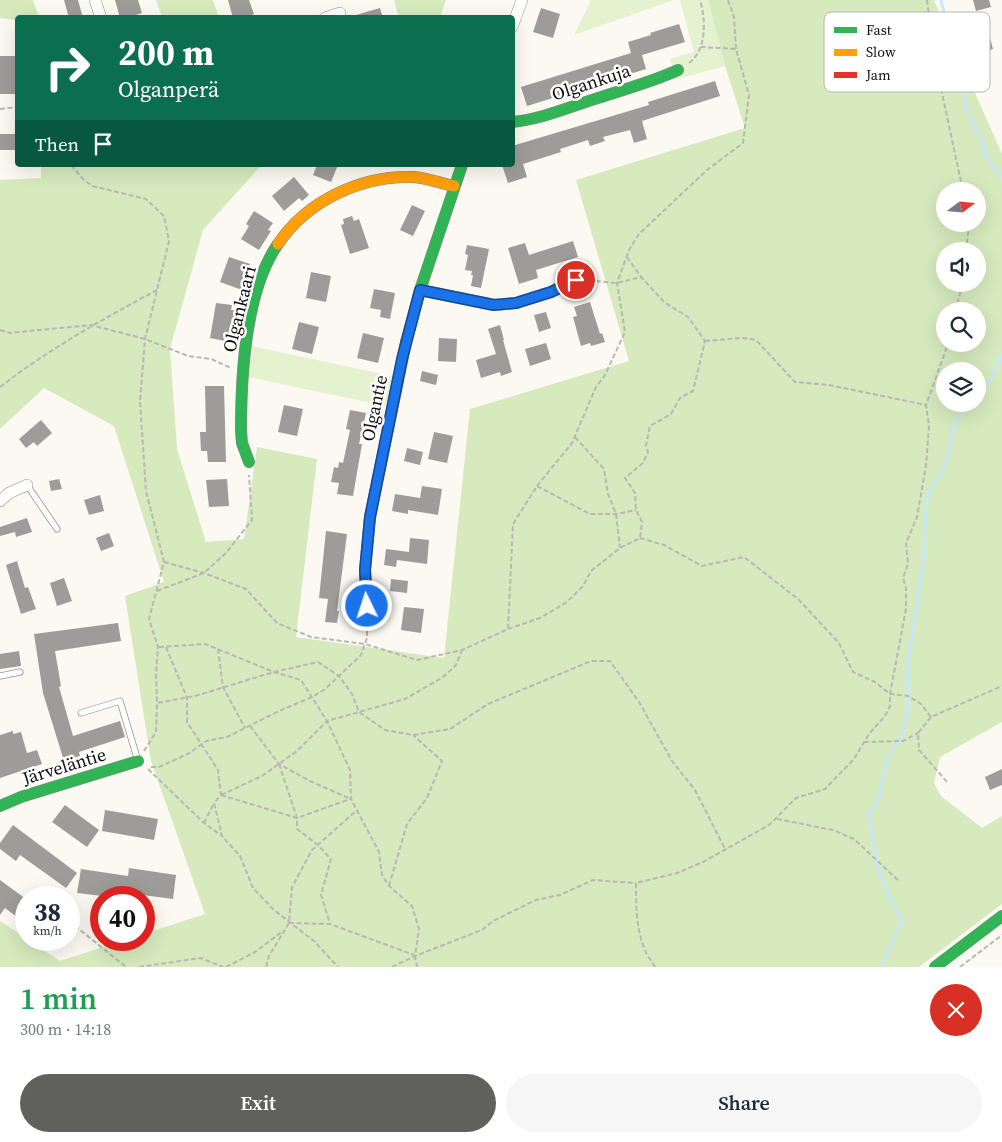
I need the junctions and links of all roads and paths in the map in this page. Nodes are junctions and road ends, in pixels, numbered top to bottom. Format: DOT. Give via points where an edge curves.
graph roads {
  1 [pos="95,0"];
  2 [pos="522,0"];
  3 [pos="700,0"];
  4 [pos="728,0"];
  5 [pos="340,13"];
  6 [pos="100,15"];
  7 [pos="334,15"];
  8 [pos="515,19"];
  9 [pos="700,47"];
  10 [pos="736,49"];
  11 [pos="678,70"];
  12 [pos="942,92"];
  13 [pos="15,107"];
  14 [pos="0,109"];
  15 [pos="515,122"];
  16 [pos="73,167"];
  17 [pos="461,167"];
  18 [pos="961,182"];
  19 [pos="454,186"];
  20 [pos="627,256"];
  21 [pos="641,277"];
  22 [pos="576,280"];
  23 [pos="617,283"];
  24 [pos="157,290"];
  25 [pos="420,290"];
  26 [pos="92,326"];
  27 [pos="0,330"];
  28 [pos="145,339"];
  29 [pos="705,341"];
  30 [pos="945,352"];
  31 [pos="242,373"];
  32 [pos="0,387"];
  33 [pos="926,405"];
  34 [pos="575,437"];
  35 [pos="249,462"];
  36 [pos="27,485"];
  37 [pos="537,486"];
  38 [pos="0,501"];
  39 [pos="636,510"];
  40 [pos="616,514"];
  41 [pos="57,529"];
  42 [pos="640,538"];
  43 [pos="620,548"];
  44 [pos="164,562"];
  45 [pos="204,573"];
  46 [pos="156,592"];
  47 [pos="367,606"];
  48 [pos="508,630"];
  49 [pos="365,644"];
  50 [pos="158,647"];
  51 [pos="166,647"];
  52 [pos="218,649"];
  53 [pos="462,650"];
  54 [pos="20,672"];
  55 [pos="274,672"];
  56 [pos="0,676"];
  57 [pos="339,676"];
  58 [pos="1002,686"];
  59 [pos="223,687"];
  60 [pos="890,694"];
  61 [pos="312,697"];
  62 [pos="187,698"];
  63 [pos="157,703"];
  64 [pos="359,712"];
  65 [pos="81,713"];
  66 [pos="931,717"];
  67 [pos="327,721"];
  68 [pos="250,726"];
  69 [pos="244,728"];
  70 [pos="918,733"];
  71 [pos="412,735"];
  72 [pos="864,742"];
  73 [pos="202,744"];
  74 [pos="142,764"];
  75 [pos="279,764"];
  76 [pos="948,783"];
  77 [pos="221,795"];
  78 [pos="350,799"];
  79 [pos="214,803"];
  80 [pos="0,806"];
  81 [pos="356,810"];
  82 [pos="297,818"];
  83 [pos="777,819"];
  84 [pos="204,823"];
  85 [pos="222,836"];
  86 [pos="318,845"];
  87 [pos="725,849"];
  88 [pos="899,881"];
  89 [pos="636,883"];
  90 [pos="390,886"];
  91 [pos="1002,916"];
  92 [pos="289,923"];
  93 [pos="330,924"];
  94 [pos="80,929"];
  95 [pos="286,929"];
  96 [pos="1002,935"];
  97 [pos="415,956"];
  98 [pos="126,967"];
  99 [pos="139,967"];
  100 [pos="225,967"];
  101 [pos="266,967"];
  102 [pos="338,967"];
  103 [pos="392,967"];
  104 [pos="417,967"];
  105 [pos="655,967"];
  106 [pos="935,967"];
  107 [pos="960,967"];
  1 -- 6 [label="street"];
  2 -- 8 [label="street"];
  3 -- 9 [label="path" via="704,25"];
  4 -- 10 [label="path" via="734,17"];
  5 -- 7 [label="street"];
  9 -- 10 [label="path"];
  9 -- 11 [label="path" via="696,58"];
  10 -- 20 [label="path" via="749,95 743,144 707,170 639,234"];
  11 -- 15 [label="street, Olgankuja" via="655,81"];
  12 -- 18 [label="path"];
  13 -- 14 [label="path"];
  16 -- 24 [label="path" via="92,186 146,199 164,216 170,241"];
  17 -- 19 [label="street, Olgantie"];
  19 -- 25 [label="street, Olgantie"];
  19 -- 31 [label="street, Olgankaari" via="411,177 388,178 341,191 302,218 283,236 269,261 255,301"];
  20 -- 21 [label="path"];
  20 -- 23 [label="path"];
  21 -- 23 [label="path"];
  21 -- 29 [label="path" via="664,302 688,317"];
  22 -- 23 [label="path"];
  22 -- 25 [label="street" via="525,301 494,305"];
  23 -- 34 [label="path" via="625,332 596,387"];
  24 -- 26 [label="path"];
  24 -- 28 [label="path"];
  25 -- 47 [label="street, Olgantie" via="402,359 370,517 365,570"];
  26 -- 27 [label="path" via="10,333"];
  26 -- 28 [label="path"];
  26 -- 32 [label="path" via="32,362"];
  28 -- 31 [label="path" via="188,356 211,359"];
  28 -- 44 [label="path" via="140,402 146,491"];
  29 -- 33 [label="path" via="756,340 795,382 838,387"];
  29 -- 39 [label="path" via="692,391 680,398 671,414 650,426 646,445 648,452 643,463 625,478 635,493"];
  30 -- 33 [label="path"];
  31 -- 35 [label="street, Olgankaari" via="241,436"];
  33 -- 60 [label="path" via="929,426 926,466 917,517 906,543 908,564 903,578 906,609"];
  34 -- 37 [label="path"];
  34 -- 40 [label="path" via="604,469 608,494"];
  35 -- 45 [label="path" via="252,520 226,553"];
  36 -- 38 [label="street"];
  36 -- 41 [label="lane"];
  37 -- 40 [label="path" via="590,514"];
  37 -- 48 [label="path" via="513,524"];
  39 -- 40 [label="path"];
  39 -- 42 [label="path" via="642,522"];
  40 -- 43 [label="path"];
  42 -- 43 [label="path"];
  42 -- 60 [label="path" via="664,545 702,566 744,557 804,606 839,643 854,672"];
  43 -- 48 [label="path" via="591,571 584,586 567,602 540,618"];
  44 -- 45 [label="path"];
  44 -- 46 [label="path"];
  45 -- 46 [label="path"];
  45 -- 49 [label="path" via="246,589 277,623 311,637"];
  46 -- 50 [label="path" via="149,619"];
  47 -- 49 [label="path"];
  48 -- 53 [label="path"];
  49 -- 53 [label="path" via="417,660"];
  49 -- 57 [label="path" via="361,655"];
  50 -- 51 [label="path"];
  50 -- 63 [label="path"];
  51 -- 52 [label="path" via="205,644"];
  51 -- 62 [label="path"];
  52 -- 55 [label="path"];
  52 -- 59 [label="path"];
  53 -- 64 [label="path" via="456,665 442,677 405,699"];
  54 -- 56 [label="lane"];
  55 -- 57 [label="path" via="318,662"];
  55 -- 59 [label="path"];
  55 -- 61 [label="path" via="301,680"];
  57 -- 61 [label="path"];
  57 -- 64 [label="path" via="352,694"];
  58 -- 66 [label="path"];
  59 -- 62 [label="path"];
  59 -- 69 [label="path"];
  60 -- 66 [label="path" via="908,696 921,704"];
  60 -- 72 [label="path" via="890,706 885,716"];
  61 -- 67 [label="path"];
  61 -- 68 [label="path"];
  62 -- 63 [label="path"];
  62 -- 73 [label="path" via="187,722"];
  63 -- 74 [label="path" via="156,732"];
  64 -- 67 [label="path"];
  64 -- 71 [label="path" via="385,730"];
  65 -- 74 [label="lane" via="120,701"];
  66 -- 70 [label="path"];
  67 -- 75 [label="path"];
  67 -- 78 [label="path" via="350,770"];
  68 -- 69 [label="path"];
  68 -- 75 [label="path"];
  69 -- 73 [label="path"];
  70 -- 72 [label="path" via="903,741"];
  70 -- 76 [label="path" via="919,750"];
  71 -- 87 [label="path" via="450,729 488,704 591,660 610,661 639,702 672,761 695,790"];
  71 -- 90 [label="path" via="442,761 427,798 407,824"];
  72 -- 83 [label="path" via="854,759 825,789 796,798"];
  73 -- 74 [label="path" via="159,767"];
  73 -- 77 [label="path" via="218,770"];
  74 -- 80 [label="street, Järveläntie" via="21,797"];
  74 -- 84 [label="path"];
  75 -- 77 [label="path" via="262,776"];
  75 -- 78 [label="path"];
  75 -- 82 [label="path"];
  77 -- 79 [label="path"];
  77 -- 82 [label="path"];
  78 -- 81 [label="path"];
  78 -- 82 [label="path"];
  79 -- 84 [label="path"];
  79 -- 85 [label="path"];
  81 -- 86 [label="path"];
  81 -- 90 [label="path" via="379,852 382,875"];
  82 -- 86 [label="path" via="297,829"];
  83 -- 87 [label="path"];
  83 -- 88 [label="path" via="833,830 854,839"];
  84 -- 85 [label="path"];
  85 -- 92 [label="path" via="240,856 253,888"];
  86 -- 92 [label="path" via="292,887"];
  86 -- 93 [label="path" via="331,859 321,895"];
  87 -- 89 [label="path" via="677,873"];
  89 -- 97 [label="path" via="593,880 560,896 536,900 493,921 482,930"];
  89 -- 105 [label="path" via="641,934 645,950"];
  90 -- 97 [label="path" via="412,906 419,929"];
  91 -- 106 [label="street"];
  92 -- 93 [label="path"];
  92 -- 95 [label="path"];
  92 -- 102 [label="path" via="314,941"];
  93 -- 97 [label="path"];
  94 -- 98 [label="path"];
  95 -- 100 [label="path" via="255,952"];
  95 -- 101 [label="path"];
  96 -- 107 [label="path"];
  97 -- 103 [label="path"];
  97 -- 104 [label="path"];
  99 -- 100 [label="path" via="201,958"];
}
